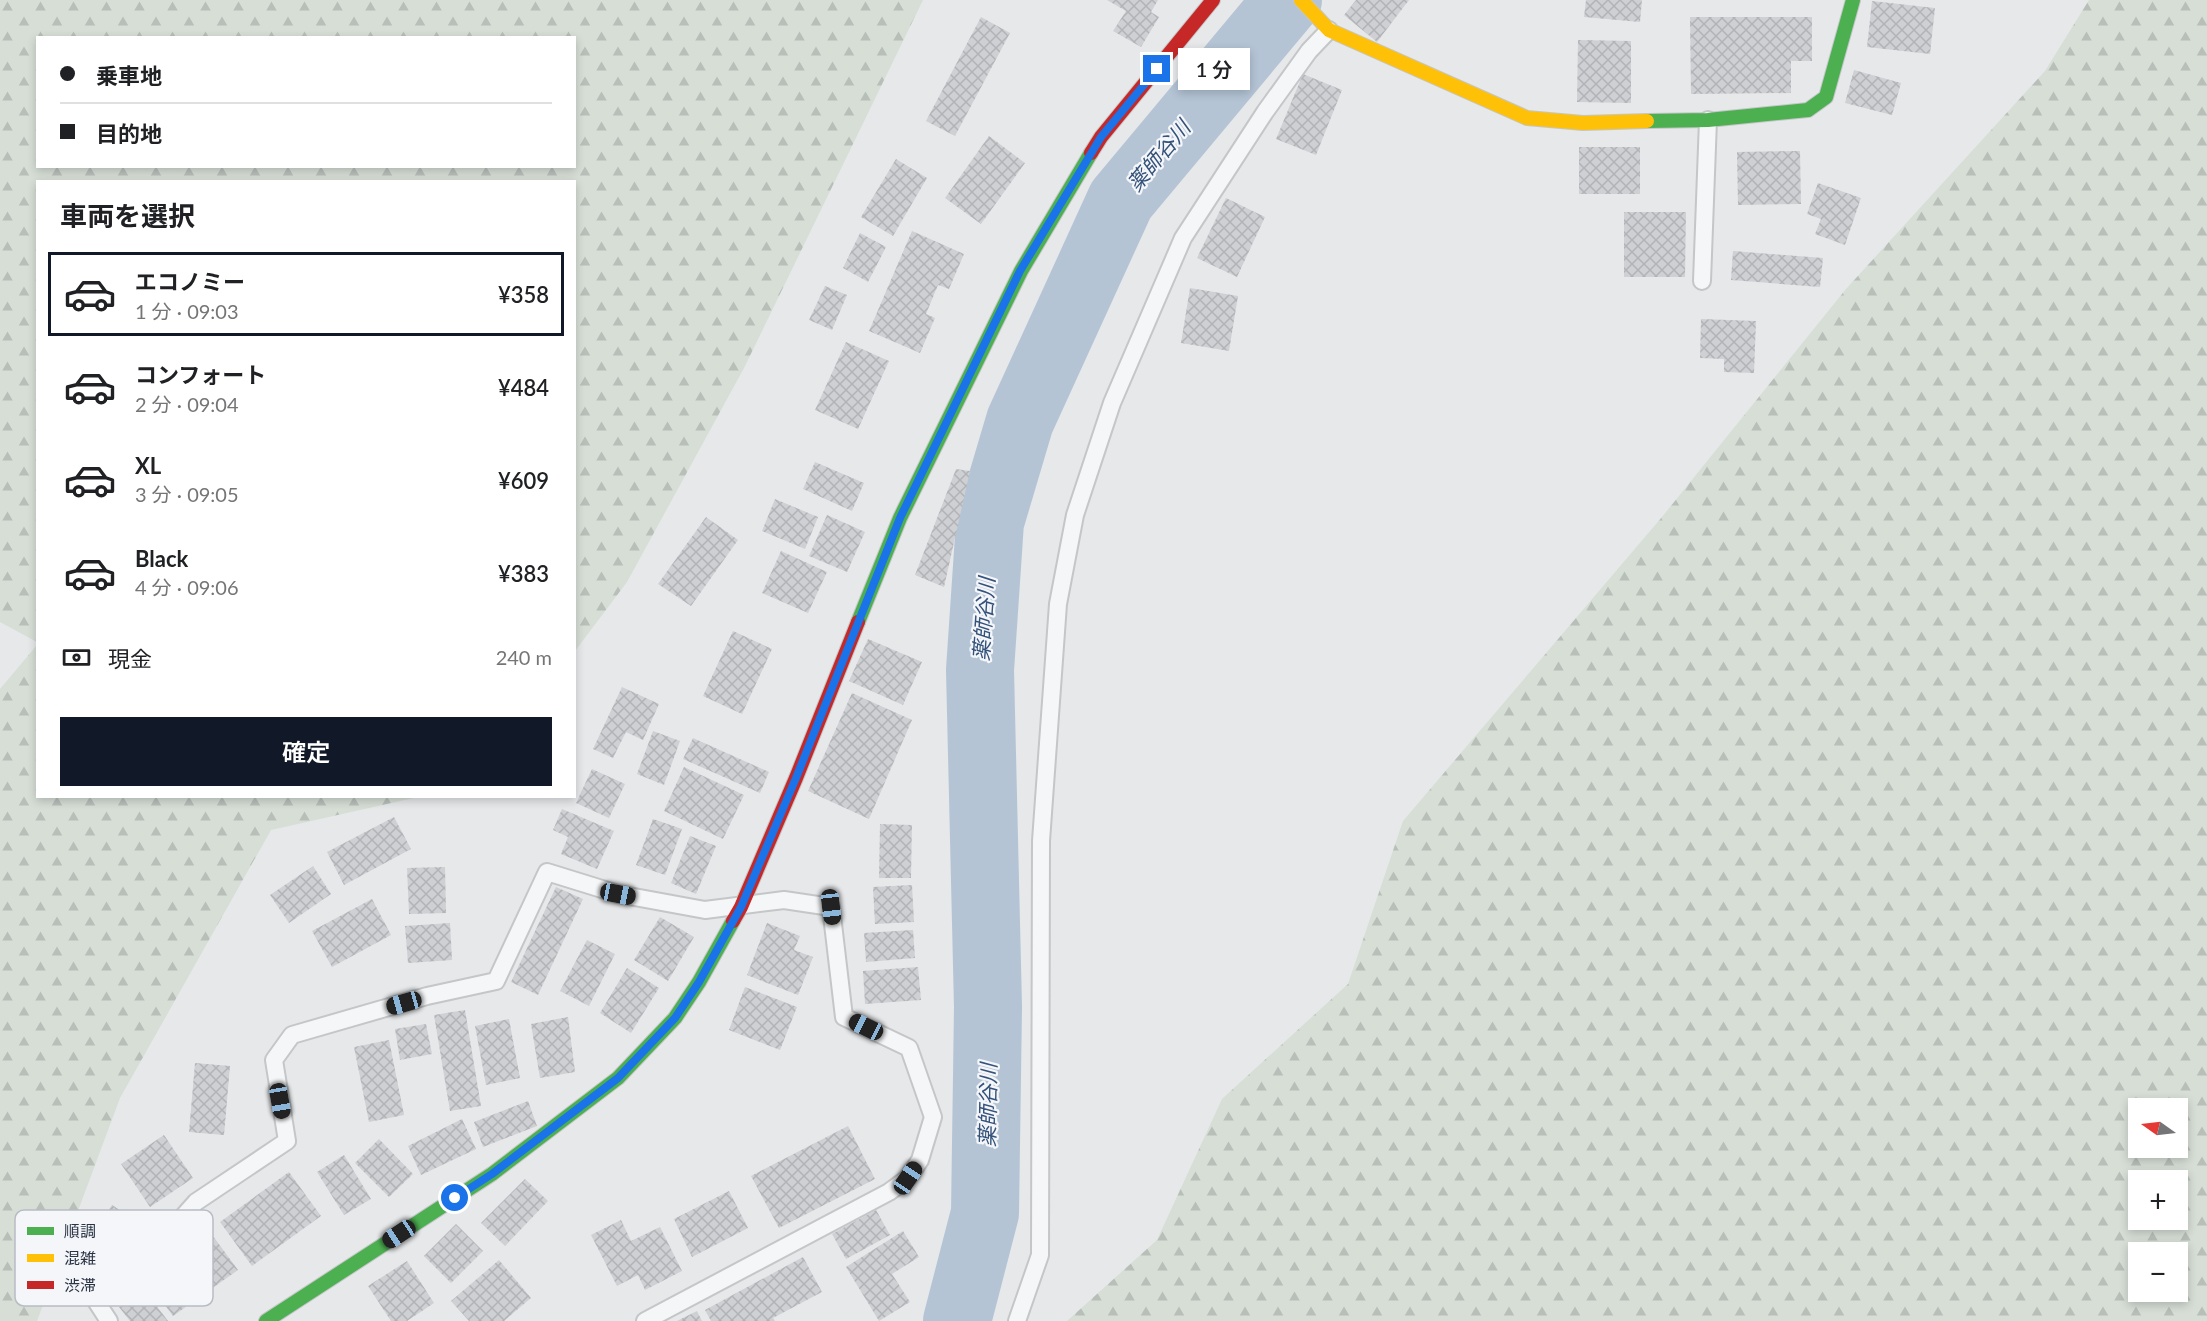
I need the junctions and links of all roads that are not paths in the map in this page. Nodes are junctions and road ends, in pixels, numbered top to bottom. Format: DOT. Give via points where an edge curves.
graph roads {
  1 [pos="1213,0"];
  2 [pos="1301,0"];
  3 [pos="1853,0"];
  4 [pos="1329,30"];
  5 [pos="1708,120"];
  6 [pos="1702,281"];
  7 [pos="741,907"];
  8 [pos="189,1210"];
  9 [pos="99,1306"];
  10 [pos="109,1321"];
  11 [pos="266,1321"];
  12 [pos="645,1321"];
  13 [pos="1017,1321"];
  1 -- 7 [label="street" via="1101,137 1020,271 900,518"];
  2 -- 4 [label="street"];
  3 -- 5 [label="street" via="1826,97 1808,110"];
  4 -- 5 [label="street" via="1527,118 1583,123"];
  4 -- 13 [label="lane" via="1265,112 1183,238 1112,403 1075,514 1058,604 1041,841 1040,1255"];
  5 -- 6 [label="lane"];
  7 -- 8 [label="lane" via="705,910 618,894 547,872 496,981 427,996 292,1035 274,1060 287,1141"];
  7 -- 11 [label="street" via="675,1018 618,1078 492,1174"];
  7 -- 12 [label="lane" via="784,900 831,907 844,1017 909,1048 933,1117 920,1160 908,1178 889,1192"];
  9 -- 10 [label="lane"];
}
